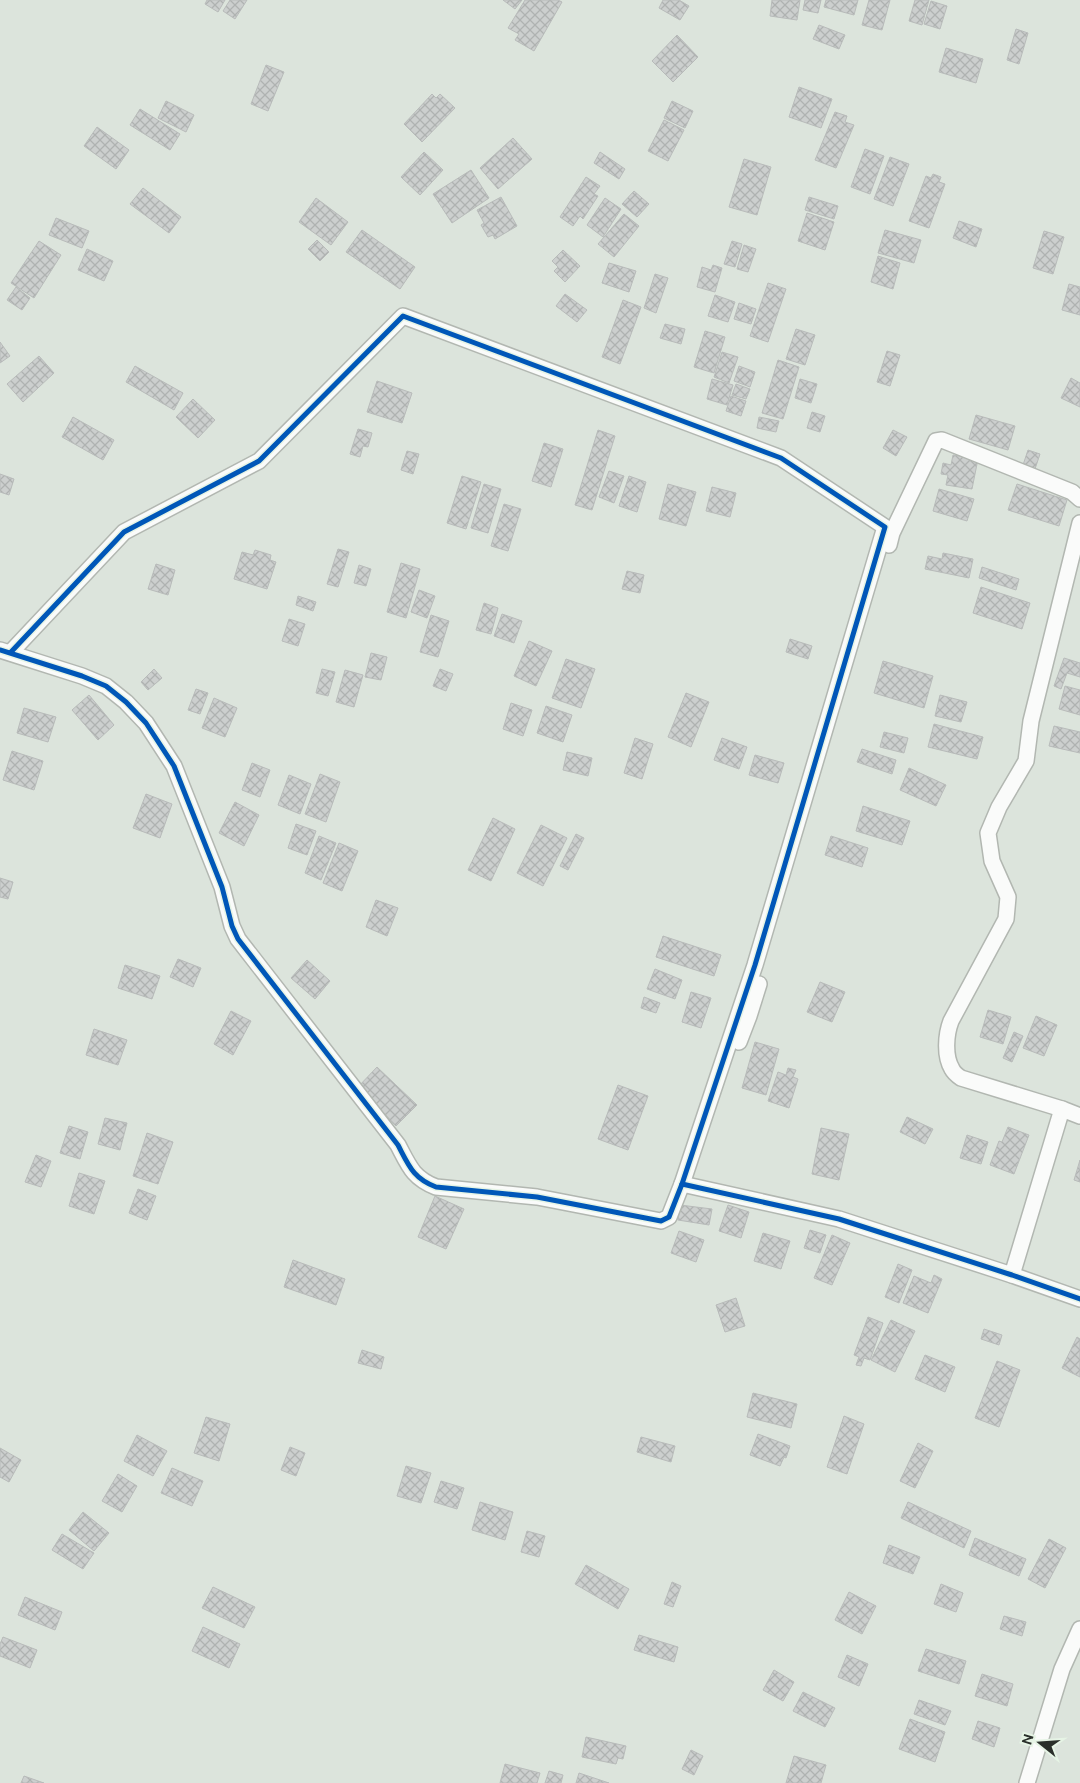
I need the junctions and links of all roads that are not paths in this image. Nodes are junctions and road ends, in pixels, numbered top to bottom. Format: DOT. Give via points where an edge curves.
graph roads {
  1 [pos="1080,499"];
  2 [pos="1080,523"];
  3 [pos="6,651"];
  4 [pos="1062,1109"];
  5 [pos="1080,1116"];
  6 [pos="682,1184"];
  7 [pos="1012,1275"];
  8 [pos="1080,1299"];
  9 [pos="1080,1629"];
  10 [pos="1027,1783"];
  1 -- 6 [label="street" via="1072,492 942,440 936,441 931,448 892,533 749,1016"];
  2 -- 4 [label="street" via="1031,721 1026,761 988,833 992,861 1008,897 1006,919 947,1032 952,1069 961,1078"];
  3 -- 6 [label="street" via="106,686 146,723 174,766 222,887 238,939 398,1145 414,1174 423,1182 436,1187 537,1197 661,1221 669,1217"];
  3 -- 6 [label="street" via="124,532 259,461 403,316 781,458 885,527 755,965"];
  4 -- 5 [label="street"];
  4 -- 7 [label="street"];
  6 -- 7 [label="street" via="839,1219"];
  7 -- 8 [label="street"];
  9 -- 10 [label="street" via="1062,1669"];
}
